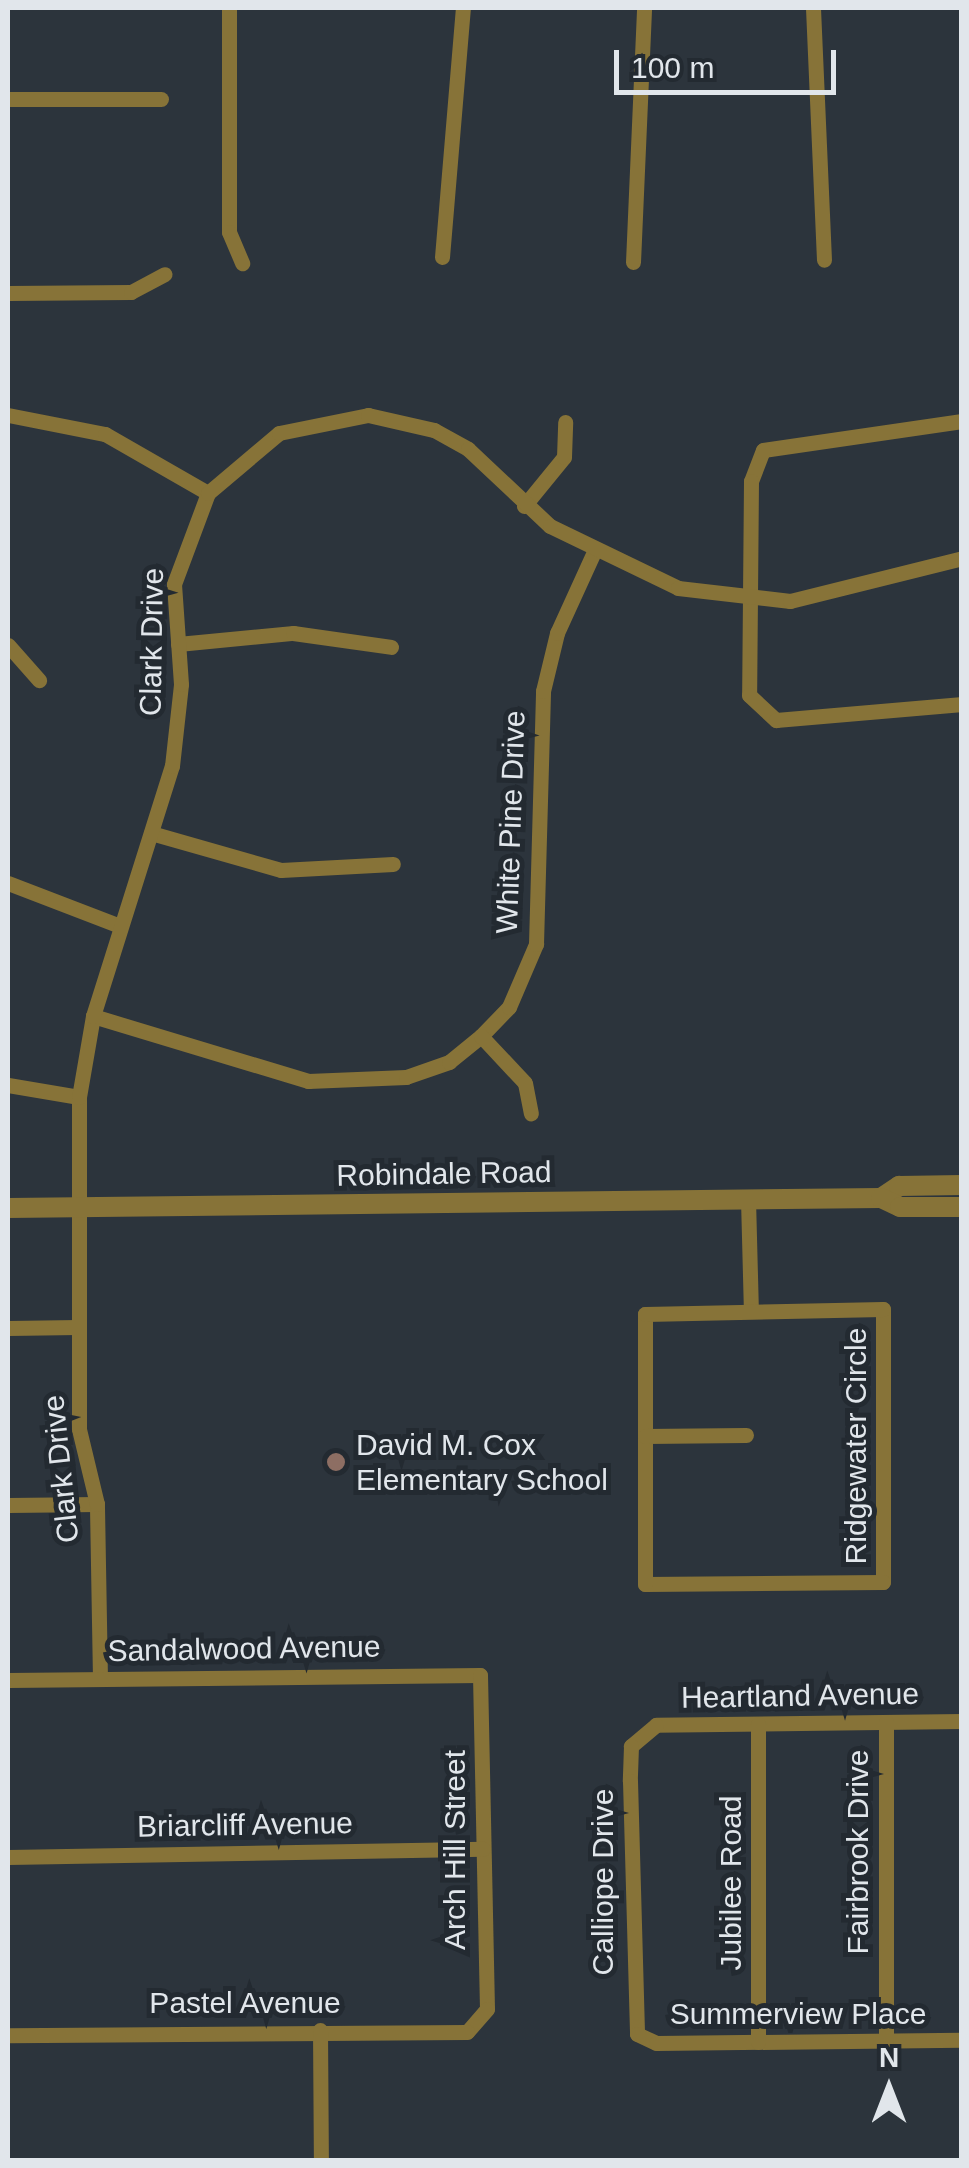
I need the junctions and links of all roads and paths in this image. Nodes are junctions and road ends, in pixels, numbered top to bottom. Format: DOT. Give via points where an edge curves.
graph roads {
  1 [pos="230,8"];
  2 [pos="463,8"];
  3 [pos="644,8"];
  4 [pos="813,8"];
  5 [pos="8,99"];
  6 [pos="161,99"];
  7 [pos="442,257"];
  8 [pos="824,260"];
  9 [pos="633,262"];
  10 [pos="242,263"];
  11 [pos="164,274"];
  12 [pos="8,293"];
  13 [pos="8,415"];
  14 [pos="962,421"];
  15 [pos="565,422"];
  16 [pos="208,493"];
  17 [pos="524,506"];
  18 [pos="593,554"];
  19 [pos="962,558"];
  20 [pos="752,599"];
  21 [pos="178,644"];
  22 [pos="8,645"];
  23 [pos="391,647"];
  24 [pos="39,680"];
  25 [pos="962,704"];
  26 [pos="152,833"];
  27 [pos="393,864"];
  28 [pos="8,883"];
  29 [pos="120,926"];
  30 [pos="93,1016"];
  31 [pos="481,1036"];
  32 [pos="8,1085"];
  33 [pos="78,1097"];
  34 [pos="531,1113"];
  35 [pos="962,1184"];
  36 [pos="881,1198"];
  37 [pos="748,1199"];
  38 [pos="962,1206"];
  39 [pos="77,1207"];
  40 [pos="8,1208"];
  41 [pos="751,1310"];
  42 [pos="8,1328"];
  43 [pos="78,1328"];
  44 [pos="746,1435"];
  45 [pos="645,1436"];
  46 [pos="97,1504"];
  47 [pos="8,1505"];
  48 [pos="480,1675"];
  49 [pos="100,1679"];
  50 [pos="8,1680"];
  51 [pos="886,1722"];
  52 [pos="962,1722"];
  53 [pos="758,1724"];
  54 [pos="640,1731"];
  55 [pos="483,1849"];
  56 [pos="8,1856"];
  57 [pos="482,2025"];
  58 [pos="320,2030"];
  59 [pos="637,2034"];
  60 [pos="8,2036"];
  61 [pos="962,2040"];
  62 [pos="886,2041"];
  63 [pos="758,2042"];
  64 [pos="321,2160"];
  1 -- 10 [label="street" via="229,232"];
  2 -- 7 [label="street"];
  3 -- 9 [label="street"];
  4 -- 8 [label="street" via="812,159"];
  5 -- 6 [label="street"];
  11 -- 12 [label="street" via="130,292"];
  13 -- 16 [label="street" via="105,434"];
  14 -- 20 [label="street" via="763,450 751,481"];
  15 -- 17 [label="street" via="564,457"];
  16 -- 17 [label="street, Clark Drive" via="279,433 368,415 412,422 468,449"];
  16 -- 21 [label="street, Clark Drive" via="182,546"];
  17 -- 18 [label="street, Clark Drive"];
  18 -- 20 [label="street, Clark Drive" via="678,588"];
  18 -- 31 [label="street, White Pine Drive" via="543,691 536,944 508,1007"];
  19 -- 20 [label="street, Clark Drive" via="859,590"];
  20 -- 25 [label="street" via="748,694 760,714"];
  21 -- 23 [label="street" via="293,633"];
  21 -- 26 [label="street, Clark Drive" via="179,725"];
  22 -- 24 [label="street"];
  26 -- 27 [label="street" via="281,870"];
  26 -- 29 [label="street, Clark Drive"];
  28 -- 29 [label="street"];
  29 -- 30 [label="street, Clark Drive"];
  30 -- 31 [label="street, White Pine Drive" via="308,1081 406,1077 449,1062"];
  30 -- 33 [label="street, Clark Drive"];
  31 -- 34 [label="street" via="525,1083"];
  32 -- 33 [label="street"];
  33 -- 39 [label="street, Clark Drive"];
  35 -- 36 [label="street, Robindale Road" via="899,1186"];
  36 -- 37 [label="street, Robindale Road"];
  36 -- 38 [label="street, Robindale Road" via="900,1207"];
  37 -- 39 [label="street, Robindale Road"];
  37 -- 41 [label="street"];
  39 -- 40 [label="street, Robindale Road"];
  39 -- 43 [label="street, Clark Drive"];
  41 -- 45 [label="street, Ridgewater Circle" via="645,1314"];
  41 -- 45 [label="street, Ridgewater Circle" via="883,1308 883,1582 645,1584"];
  42 -- 43 [label="street"];
  43 -- 46 [label="street, Clark Drive" via="80,1429"];
  44 -- 45 [label="street"];
  46 -- 47 [label="street"];
  46 -- 49 [label="street, Clark Drive"];
  48 -- 49 [label="street, Sandalwood Avenue"];
  48 -- 55 [label="street, Arch Hill Street"];
  49 -- 50 [label="street, Sandalwood Avenue"];
  51 -- 52 [label="street, Heartland Avenue"];
  51 -- 53 [label="street, Heartland Avenue"];
  51 -- 62 [label="street, Fairbrook Drive"];
  53 -- 54 [label="street, Heartland Avenue"];
  53 -- 63 [label="street, Jubilee Road"];
  54 -- 59 [label="street, Calliope Drive" via="630,1781"];
  55 -- 56 [label="street, Briarcliff Avenue"];
  55 -- 57 [label="street, Arch Hill Street"];
  57 -- 58 [label="street, Pastel Avenue"];
  58 -- 60 [label="street, Pastel Avenue"];
  58 -- 64 [label="street"];
  59 -- 63 [label="street, Summerview Place" via="656,2043"];
  61 -- 62 [label="street, Summerview Place"];
  62 -- 63 [label="street, Summerview Place"];
}
